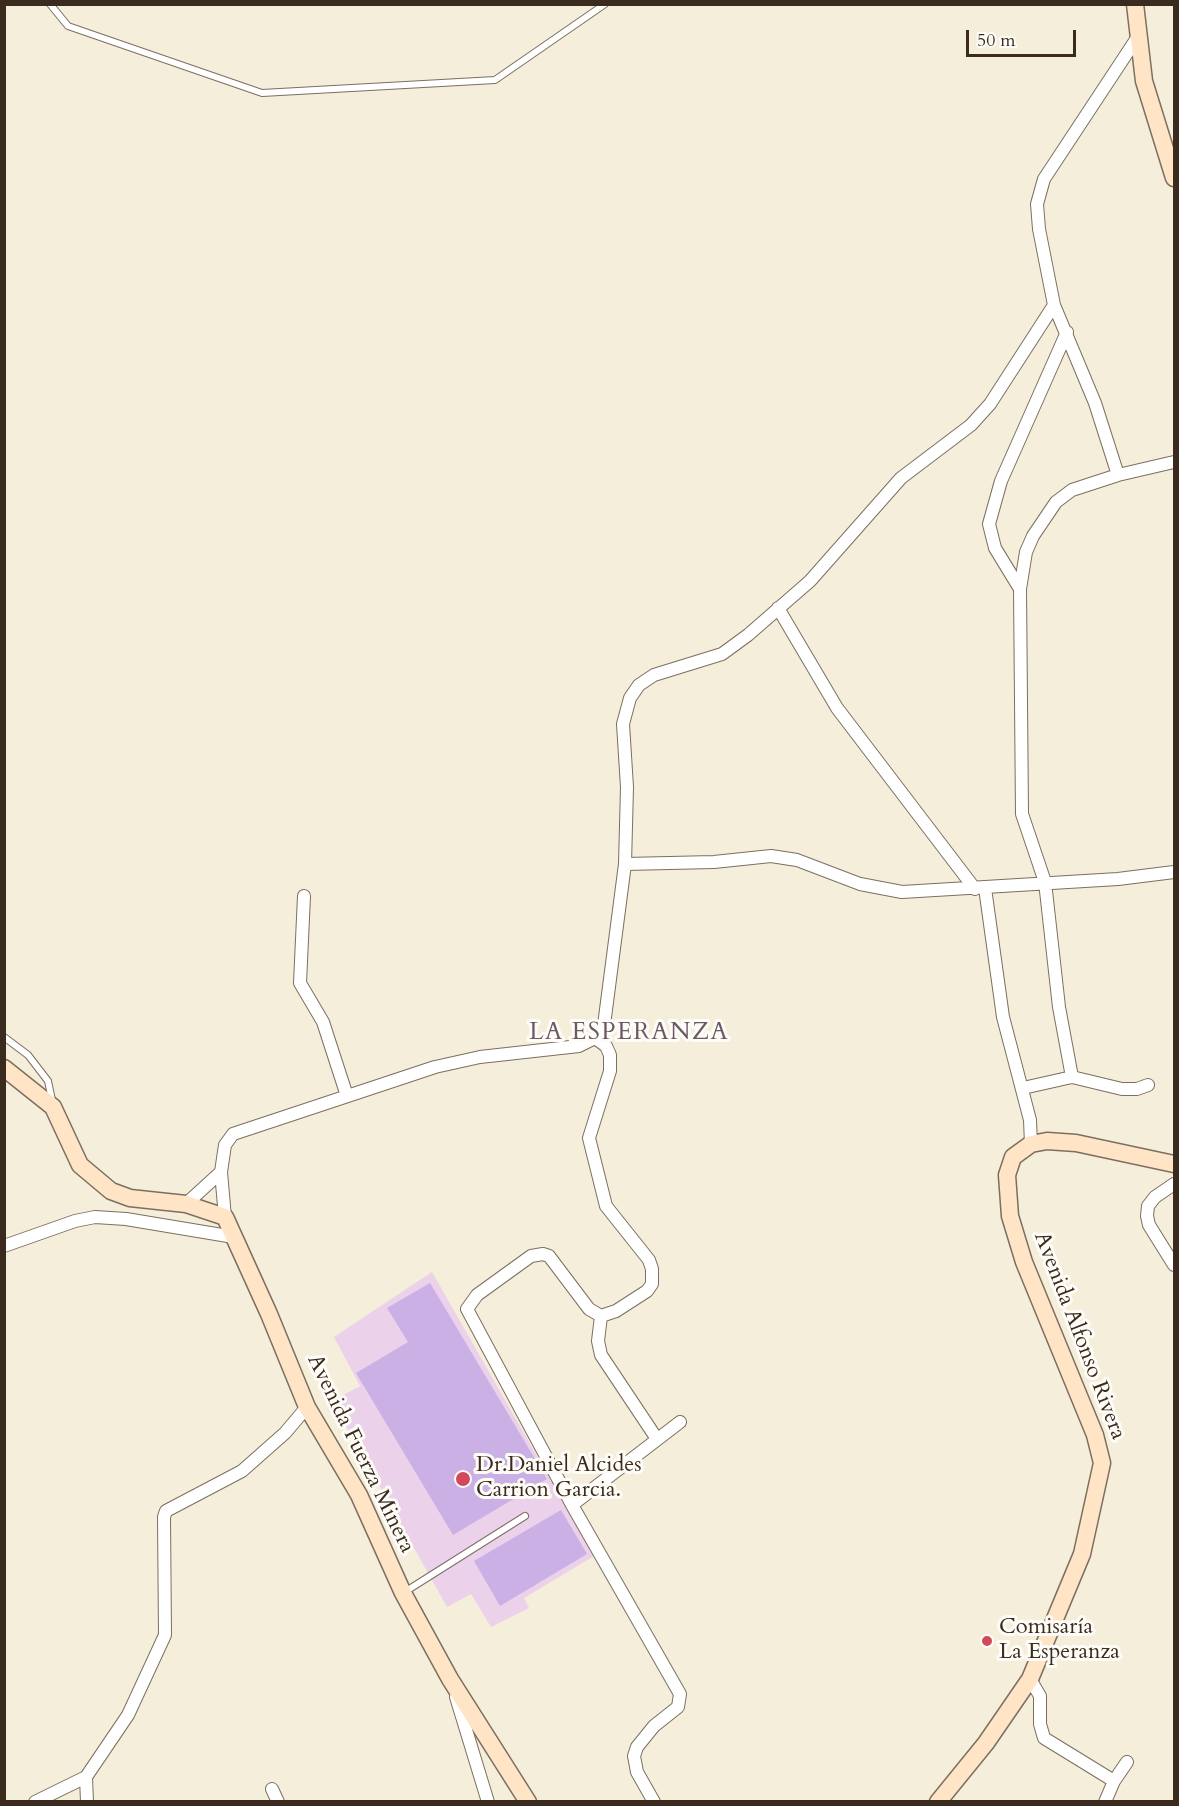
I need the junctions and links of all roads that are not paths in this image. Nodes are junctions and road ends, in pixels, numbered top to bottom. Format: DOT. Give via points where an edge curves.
graph roads {
  1 [pos="50,4"];
  2 [pos="605,4"];
  3 [pos="1135,4"];
  4 [pos="1137,38"];
  5 [pos="1169,145"];
  6 [pos="1174,178"];
  7 [pos="1054,305"];
  8 [pos="1067,332"];
  9 [pos="1174,462"];
  10 [pos="1118,475"];
  11 [pos="1020,589"];
  12 [pos="778,608"];
  13 [pos="625,864"];
  14 [pos="1174,872"];
  15 [pos="1045,882"];
  16 [pos="980,888"];
  17 [pos="303,896"];
  18 [pos="4,1037"];
  19 [pos="595,1038"];
  20 [pos="4,1068"];
  21 [pos="1072,1077"];
  22 [pos="1148,1085"];
  23 [pos="1023,1088"];
  24 [pos="347,1096"];
  25 [pos="53,1107"];
  26 [pos="1031,1144"];
  27 [pos="1174,1164"];
  28 [pos="221,1172"];
  29 [pos="1174,1184"];
  30 [pos="186,1204"];
  31 [pos="225,1217"];
  32 [pos="234,1238"];
  33 [pos="4,1246"];
  34 [pos="1174,1265"];
  35 [pos="601,1316"];
  36 [pos="307,1407"];
  37 [pos="680,1422"];
  38 [pos="657,1439"];
  39 [pos="573,1505"];
  40 [pos="525,1516"];
  41 [pos="403,1593"];
  42 [pos="450,1679"];
  43 [pos="1030,1679"];
  44 [pos="1127,1762"];
  45 [pos="86,1777"];
  46 [pos="1114,1781"];
  47 [pos="272,1789"];
  48 [pos="35,1802"];
  49 [pos="87,1802"];
  50 [pos="278,1802"];
  51 [pos="488,1802"];
  52 [pos="528,1802"];
  53 [pos="654,1802"];
  54 [pos="938,1802"];
  55 [pos="1106,1802"];
  1 -- 2 [label="lane" via="68,26 262,93 495,80"];
  3 -- 4 [label="street"];
  4 -- 5 [label="street" via="1144,81"];
  4 -- 7 [label="street" via="1044,179 1037,204"];
  5 -- 6 [label="street"];
  7 -- 8 [label="street"];
  7 -- 12 [label="street" via="990,404 971,424 901,478 810,581"];
  8 -- 10 [label="street"];
  8 -- 11 [label="street" via="1001,481 988,524 995,548"];
  9 -- 10 [label="street"];
  10 -- 11 [label="street" via="1072,490 1056,502 1026,552"];
  11 -- 15 [label="street" via="1022,814"];
  12 -- 13 [label="street" via="722,654 654,675 639,684 630,698 623,724 627,787"];
  12 -- 16 [label="street" via="837,708"];
  13 -- 16 [label="street" via="771,856 797,860 860,884 902,892"];
  13 -- 19 [label="street" via="604,1025"];
  14 -- 15 [label="street"];
  15 -- 16 [label="street"];
  15 -- 21 [label="street" via="1059,1007"];
  16 -- 23 [label="street" via="1003,1017"];
  17 -- 24 [label="street" via="300,983 323,1022"];
  18 -- 25 [label="lane" via="28,1055 48,1081"];
  19 -- 24 [label="street" via="579,1046 480,1057 435,1067"];
  19 -- 35 [label="street" via="606,1046 610,1071 589,1138 606,1206 649,1260 653,1277 647,1292"];
  20 -- 25 [label="street"];
  21 -- 22 [label="street" via="1122,1089"];
  21 -- 23 [label="street"];
  23 -- 26 [label="street"];
  24 -- 28 [label="street" via="232,1134 225,1145"];
  25 -- 30 [label="street" via="80,1165 111,1191 130,1198"];
  26 -- 27 [label="street" via="1076,1143"];
  26 -- 43 [label="street, Avenida Alfonso Rivera" via="1013,1157 1007,1175 1010,1216 1024,1262 1095,1435 1102,1463 1082,1554"];
  28 -- 30 [label="street"];
  28 -- 31 [label="street"];
  29 -- 34 [label="street" via="1155,1197 1147,1216"];
  30 -- 31 [label="street"];
  31 -- 32 [label="street, Avenida Fuerza Minera"];
  32 -- 33 [label="street" via="95,1217"];
  32 -- 36 [label="street, Avenida Fuerza Minera"];
  35 -- 38 [label="street" via="601,1355"];
  35 -- 39 [label="street" via="589,1309 549,1256 543,1254 531,1256 477,1295 467,1308"];
  36 -- 41 [label="street, Avenida Fuerza Minera" via="359,1495"];
  36 -- 45 [label="street" via="242,1472 166,1512 165,1635 128,1715"];
  37 -- 38 [label="street"];
  38 -- 39 [label="street"];
  39 -- 53 [label="street" via="680,1694 678,1707 654,1726 634,1755 637,1772"];
  40 -- 41 [label="lane"];
  41 -- 42 [label="street, Avenida Fuerza Minera"];
  42 -- 51 [label="street"];
  42 -- 52 [label="street, Avenida Fuerza Minera"];
  43 -- 46 [label="street" via="1040,1696 1044,1738"];
  43 -- 54 [label="street, Avenida Alfonso Rivera" via="986,1743"];
  44 -- 46 [label="street"];
  45 -- 48 [label="street"];
  45 -- 49 [label="street"];
  46 -- 55 [label="street"];
  47 -- 50 [label="street"];
}
